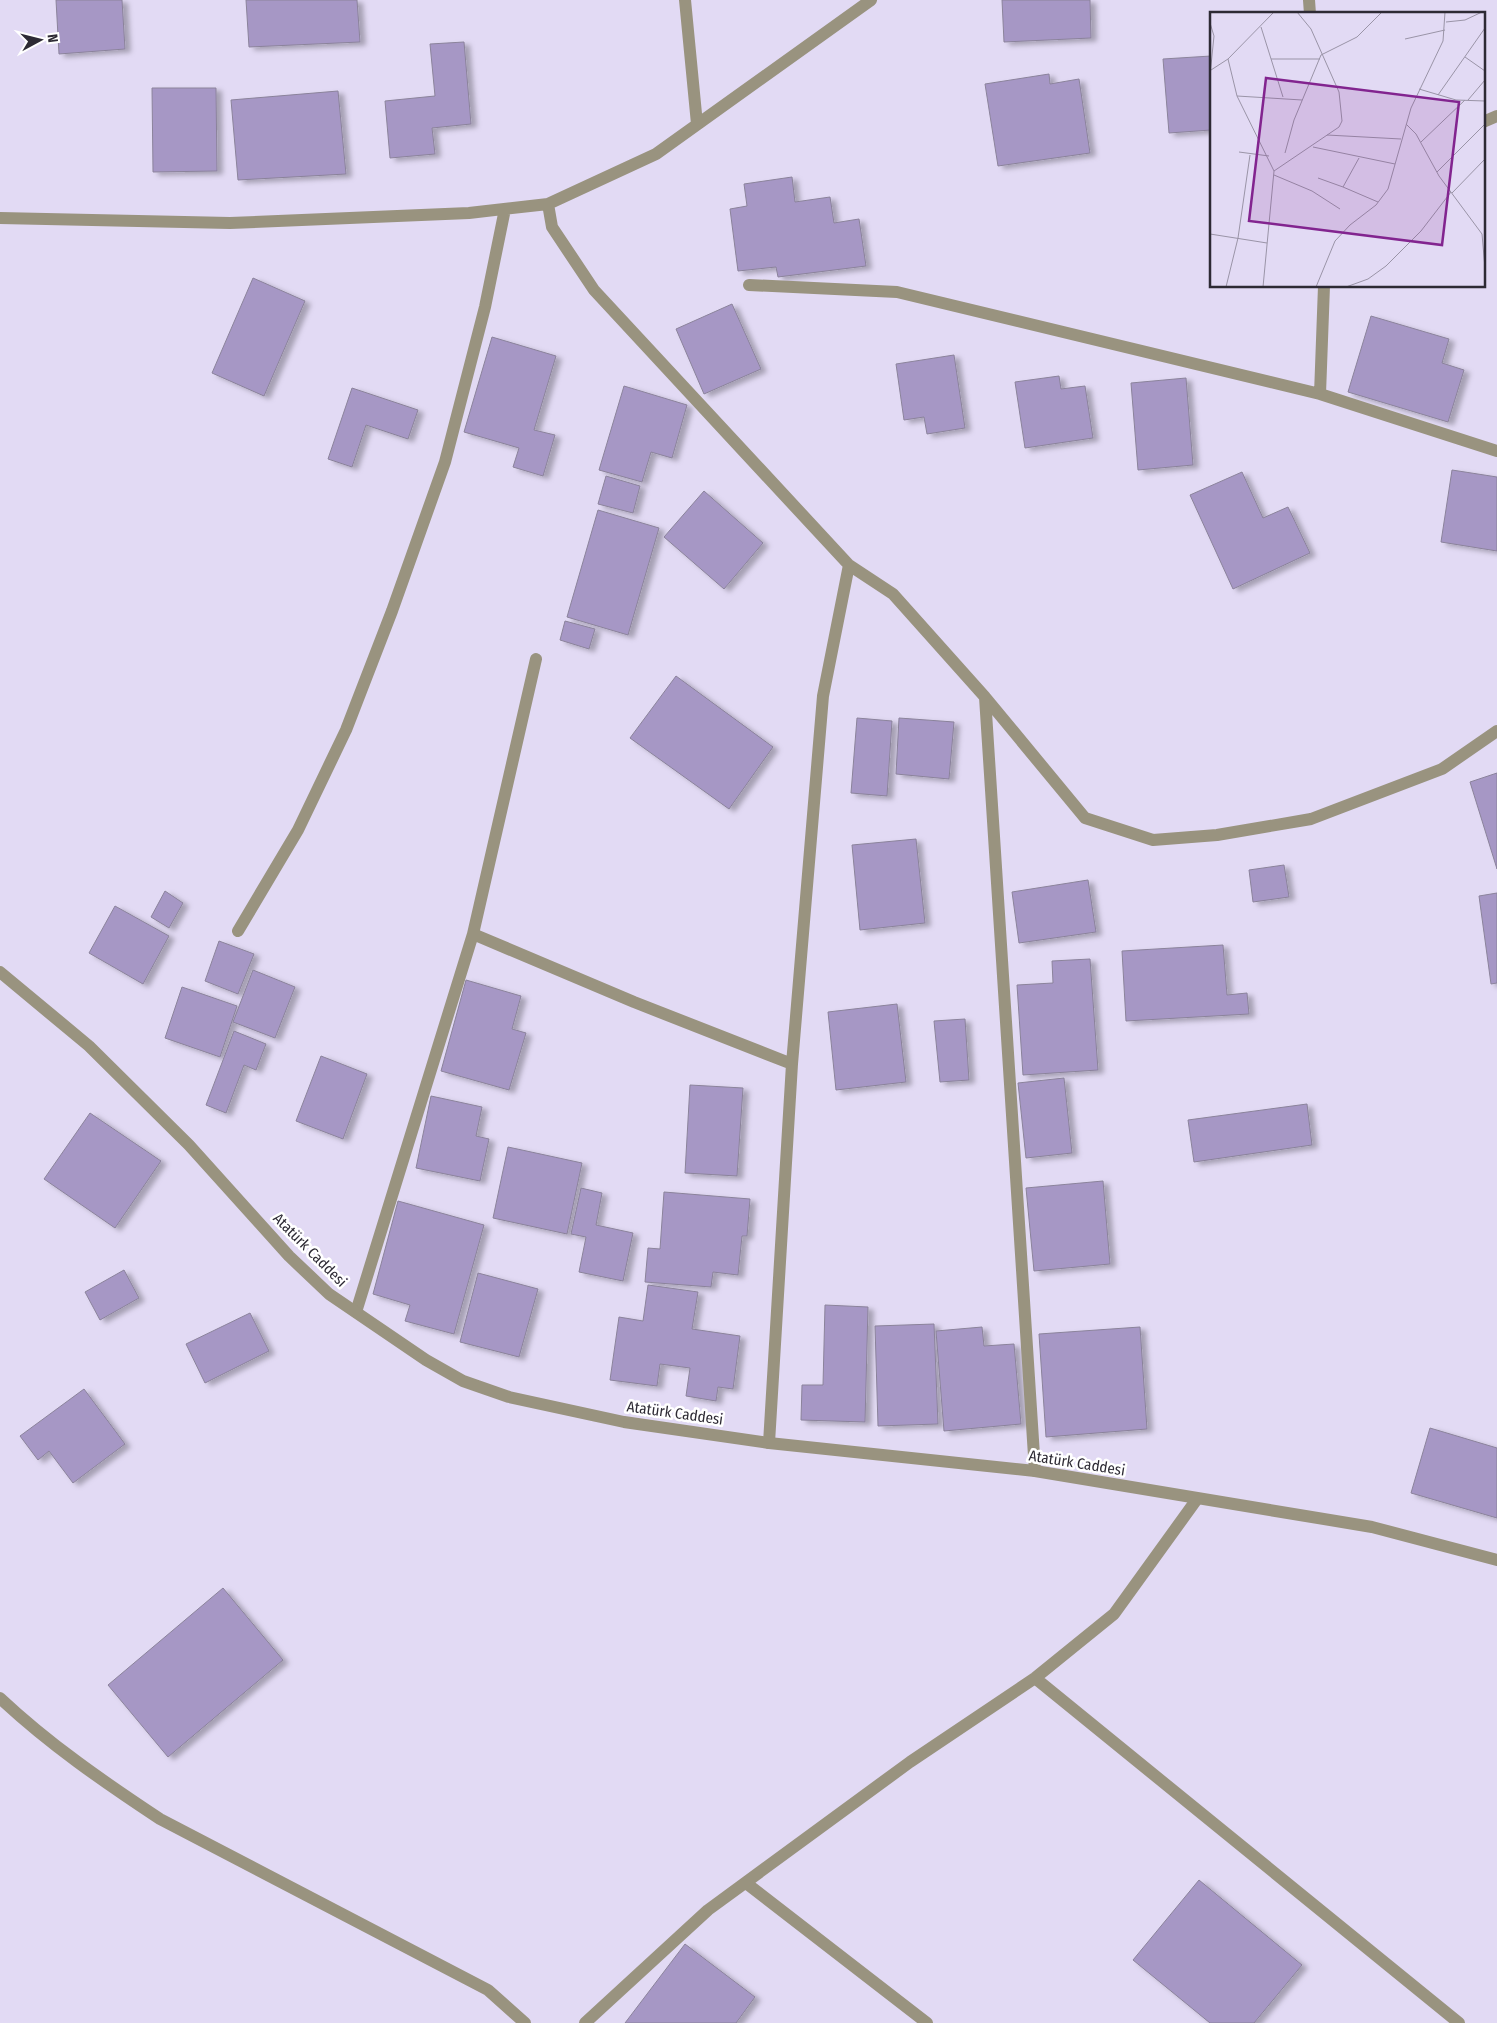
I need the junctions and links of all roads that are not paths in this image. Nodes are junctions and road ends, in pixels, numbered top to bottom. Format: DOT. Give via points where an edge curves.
graph roads {
  1 [pos="685,0"];
  2 [pos="871,0"];
  3 [pos="1497,116"];
  4 [pos="1484,122"];
  5 [pos="698,124"];
  6 [pos="548,204"];
  7 [pos="505,209"];
  8 [pos="0,218"];
  9 [pos="748,285"];
  10 [pos="1324,288"];
  11 [pos="1320,394"];
  12 [pos="1497,451"];
  13 [pos="849,565"];
  14 [pos="536,659"];
  15 [pos="985,698"];
  16 [pos="1497,731"];
  17 [pos="238,932"];
  18 [pos="474,934"];
  19 [pos="0,972"];
  20 [pos="792,1064"];
  21 [pos="356,1312"];
  22 [pos="769,1443"];
  23 [pos="1036,1471"];
  24 [pos="1197,1500"];
  25 [pos="1497,1560"];
  26 [pos="1035,1678"];
  27 [pos="0,1698"];
  28 [pos="746,1883"];
  29 [pos="525,2023"];
  30 [pos="585,2023"];
  31 [pos="927,2023"];
  32 [pos="1459,2023"];
  1 -- 5 [label="street"];
  2 -- 5 [label="street"];
  3 -- 4 [label="street"];
  5 -- 6 [label="street" via="656,154"];
  6 -- 7 [label="street"];
  6 -- 13 [label="street" via="552,227 594,290"];
  7 -- 8 [label="street" via="230,224"];
  7 -- 17 [label="street" via="485,307 445,462 392,611 346,730 298,830"];
  9 -- 11 [label="street" via="897,292"];
  10 -- 11 [label="street"];
  11 -- 12 [label="street"];
  13 -- 15 [label="street" via="893,594"];
  13 -- 20 [label="street" via="823,696"];
  14 -- 18 [label="street"];
  15 -- 16 [label="street" via="1085,818 1154,840 1217,835 1311,819 1442,769"];
  15 -- 23 [label="street"];
  18 -- 20 [label="street"];
  18 -- 21 [label="street"];
  19 -- 21 [label="street, Atatürk Caddesi" via="88,1046 189,1145 290,1256 329,1294"];
  20 -- 22 [label="street"];
  21 -- 22 [label="street, Atatürk Caddesi" via="463,1381 509,1397 624,1422"];
  22 -- 23 [label="street, Atatürk Caddesi"];
  23 -- 24 [label="street, Atatürk Caddesi"];
  24 -- 25 [label="street, Atatürk Caddesi" via="1372,1527"];
  24 -- 26 [label="street" via="1114,1614"];
  26 -- 28 [label="street" via="910,1762"];
  26 -- 32 [label="street"];
  27 -- 29 [label="street" via="64,1752 160,1819 488,1990"];
  28 -- 30 [label="street" via="708,1910"];
  28 -- 31 [label="street"];
}
